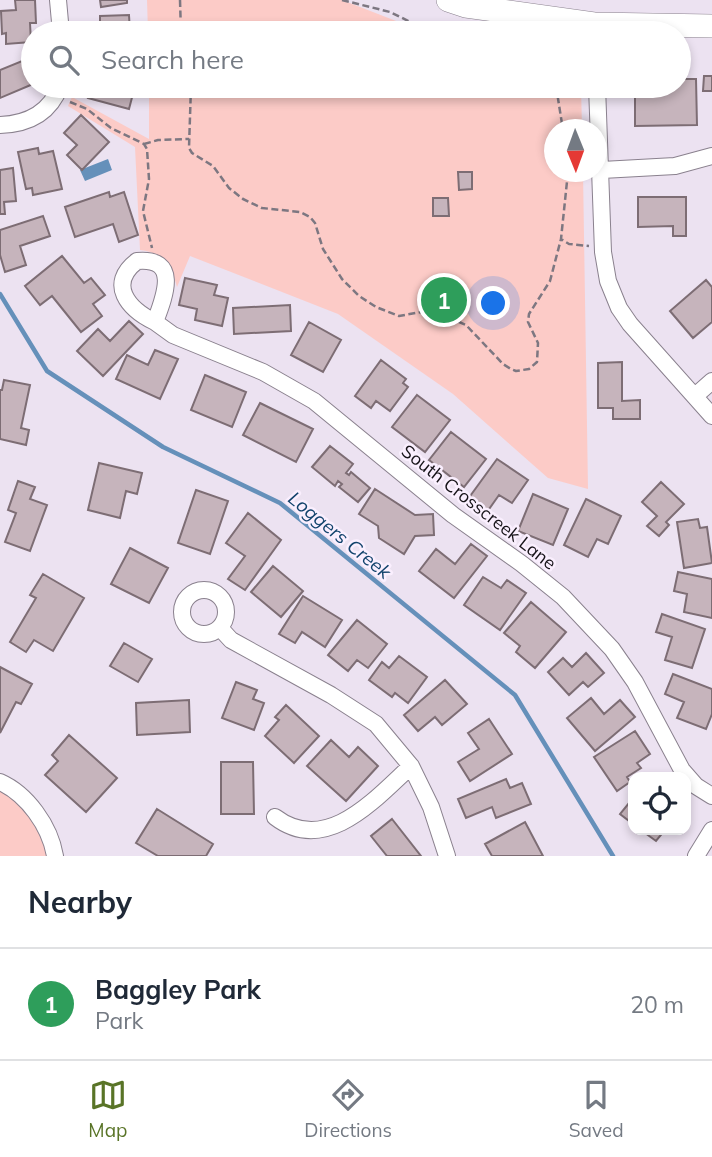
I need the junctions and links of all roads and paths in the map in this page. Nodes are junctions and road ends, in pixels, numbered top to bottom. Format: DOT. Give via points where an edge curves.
graph roads {
  1 [pos="58,0"];
  2 [pos="180,0"];
  3 [pos="342,0"];
  4 [pos="448,0"];
  5 [pos="60,21"];
  6 [pos="181,21"];
  7 [pos="408,21"];
  8 [pos="549,21"];
  9 [pos="712,26"];
  10 [pos="691,27"];
  11 [pos="53,98"];
  12 [pos="68,98"];
  13 [pos="191,98"];
  14 [pos="558,98"];
  15 [pos="598,98"];
  16 [pos="561,119"];
  17 [pos="599,119"];
  18 [pos="0,125"];
  19 [pos="189,139"];
  20 [pos="144,144"];
  21 [pos="712,156"];
  22 [pos="607,170"];
  23 [pos="567,182"];
  24 [pos="601,182"];
  25 [pos="561,239"];
  26 [pos="586,246"];
  27 [pos="151,261"];
  28 [pos="155,322"];
  29 [pos="712,381"];
  30 [pos="695,396"];
  31 [pos="712,416"];
  32 [pos="220,628"];
  33 [pos="411,766"];
  34 [pos="0,782"];
  35 [pos="712,796"];
  36 [pos="275,817"];
  37 [pos="712,830"];
  38 [pos="55,856"];
  39 [pos="447,856"];
  40 [pos="696,856"];
  1 -- 5 [label="street"];
  2 -- 6 [label="path"];
  3 -- 7 [label="path"];
  4 -- 8 [label="main road"];
  9 -- 10 [label="main road"];
  11 -- 18 [label="street" via="26,123"];
  12 -- 20 [label="path"];
  13 -- 19 [label="path"];
  14 -- 16 [label="path"];
  15 -- 17 [label="street"];
  19 -- 20 [label="path"];
  19 -- 25 [label="path" via="192,153 214,166 243,199 262,208 310,217 331,265 359,296 392,315 434,311 461,321 503,364 516,371 537,362 538,343 529,314 550,281"];
  20 -- 27 [label="path" via="149,179 143,211 153,251"];
  21 -- 22 [label="street" via="676,166"];
  23 -- 25 [label="path"];
  24 -- 30 [label="street" via="607,281 630,324"];
  25 -- 26 [label="path"];
  27 -- 28 [label="street" via="167,280"];
  27 -- 28 [label="street, South Crosscreek Lane" via="137,261 129,267 122,288 143,316"];
  28 -- 35 [label="street, South Crosscreek Lane" via="173,335 263,372 314,401 453,515 563,597 635,682 682,770"];
  29 -- 30 [label="street"];
  30 -- 31 [label="street"];
  32 -- 33 [label="street" via="230,640 376,724"];
  33 -- 36 [label="street" via="342,826 315,833 286,826"];
  33 -- 39 [label="street"];
  34 -- 38 [label="street" via="13,788 38,814"];
  37 -- 40 [label="street"];
}
